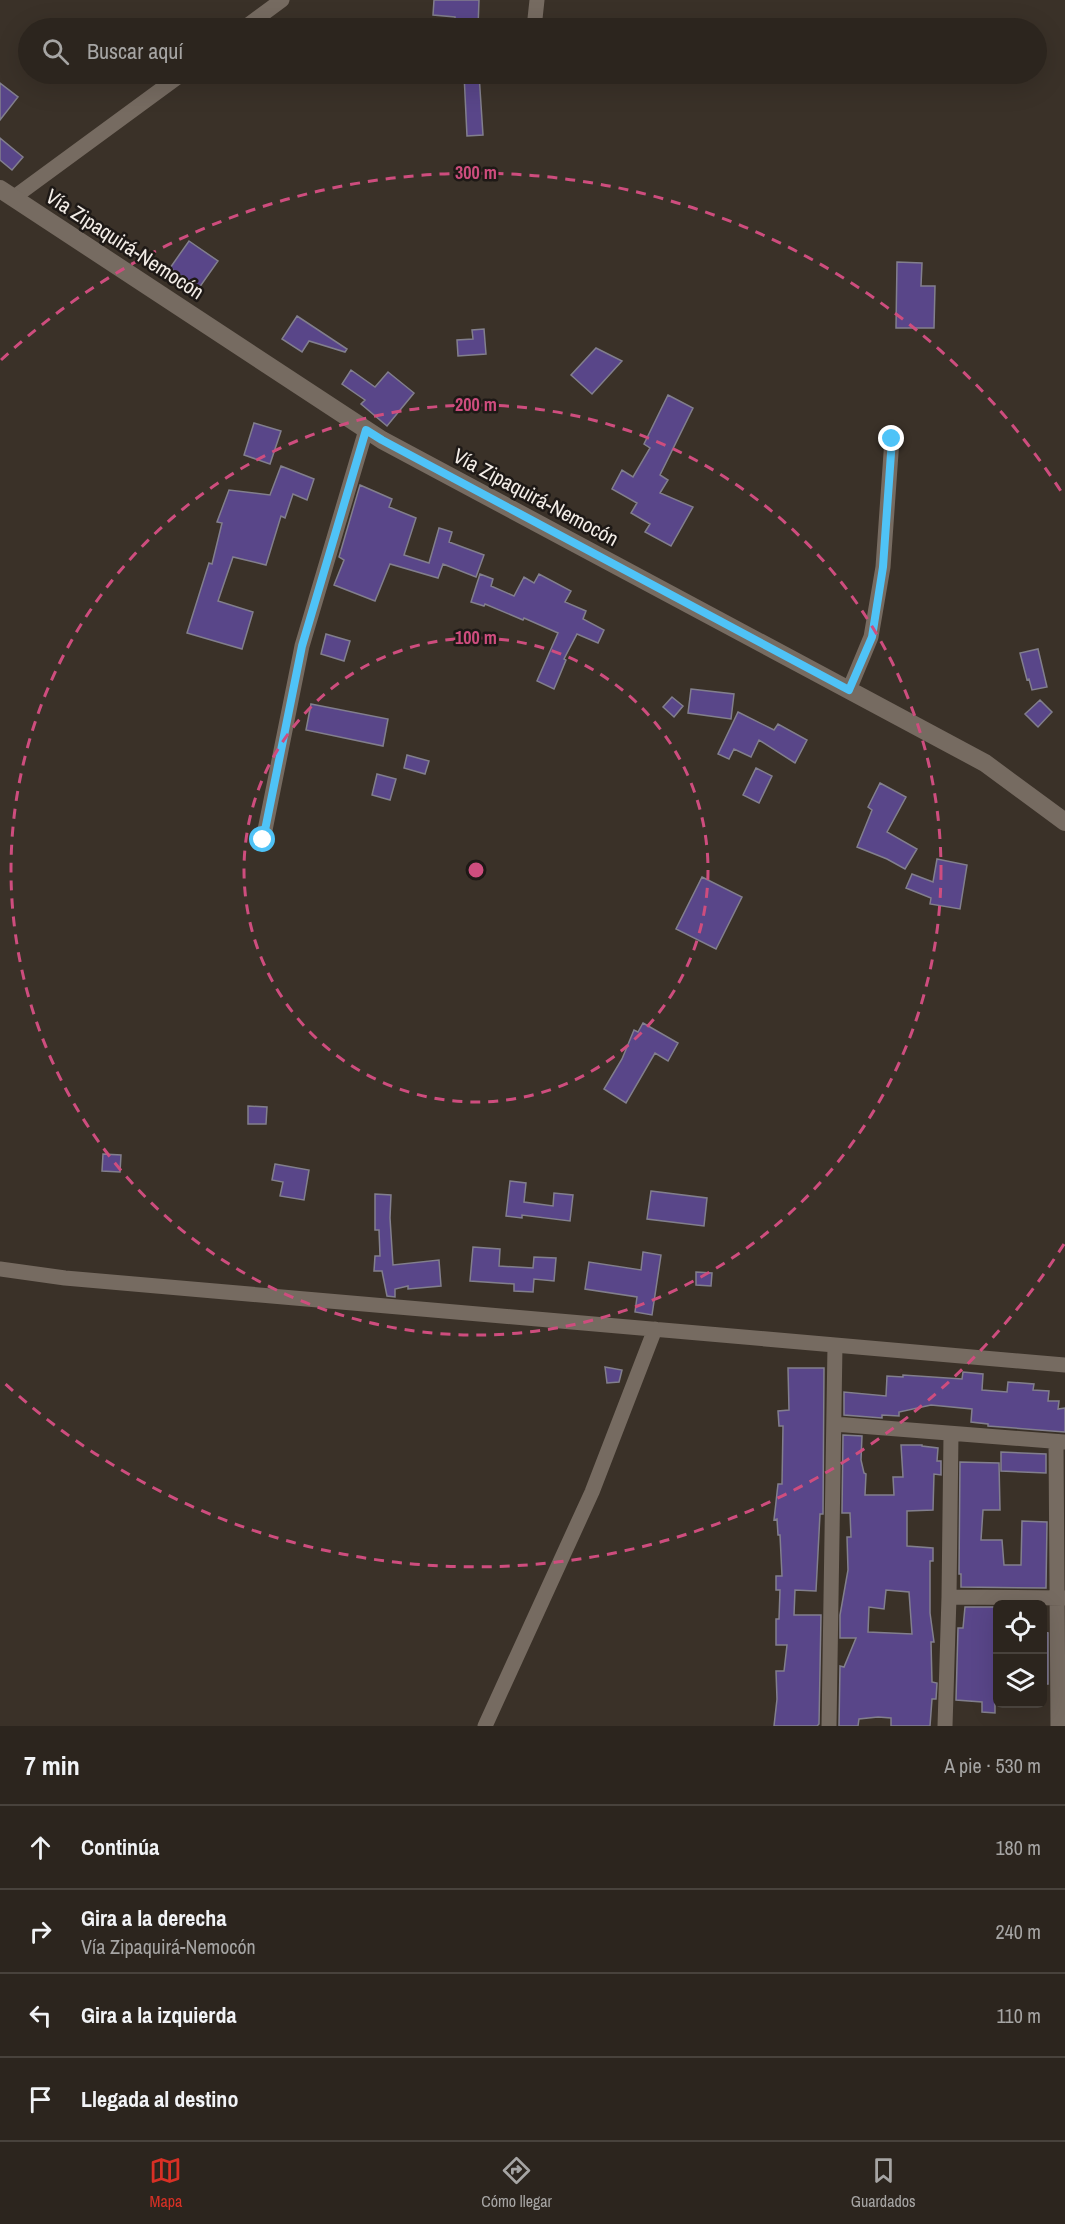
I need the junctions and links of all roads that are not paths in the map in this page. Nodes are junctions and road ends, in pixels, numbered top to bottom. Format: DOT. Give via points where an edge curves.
graph roads {
  1 [pos="282,0"];
  2 [pos="537,0"];
  3 [pos="258,18"];
  4 [pos="535,18"];
  5 [pos="167,84"];
  6 [pos="7,193"];
  7 [pos="366,430"];
  8 [pos="892,439"];
  9 [pos="849,690"];
  10 [pos="1065,822"];
  11 [pos="263,840"];
  12 [pos="0,1269"];
  13 [pos="655,1329"];
  14 [pos="835,1345"];
  15 [pos="1065,1365"];
  16 [pos="834,1424"];
  17 [pos="951,1434"];
  18 [pos="1061,1442"];
  19 [pos="950,1597"];
  20 [pos="1060,1598"];
  21 [pos="485,1726"];
  22 [pos="829,1726"];
  23 [pos="945,1726"];
  24 [pos="1058,1726"];
  1 -- 3 [label="street"];
  2 -- 4 [label="street"];
  5 -- 6 [label="street"];
  6 -- 7 [label="main road, Vía Zipaquirá-Nemocón"];
  7 -- 9 [label="main road, Vía Zipaquirá-Nemocón"];
  7 -- 11 [label="street" via="302,646"];
  8 -- 9 [label="street" via="883,567 872,637"];
  9 -- 10 [label="main road, Vía Zipaquirá-Nemocón" via="985,763"];
  12 -- 13 [label="street" via="65,1278"];
  13 -- 14 [label="street"];
  13 -- 21 [label="street" via="592,1492"];
  14 -- 15 [label="street"];
  14 -- 16 [label="street"];
  16 -- 17 [label="street"];
  16 -- 22 [label="street"];
  17 -- 18 [label="street"];
  17 -- 19 [label="street"];
  18 -- 20 [label="street"];
  19 -- 20 [label="street"];
  19 -- 23 [label="street"];
  20 -- 24 [label="street"];
}
